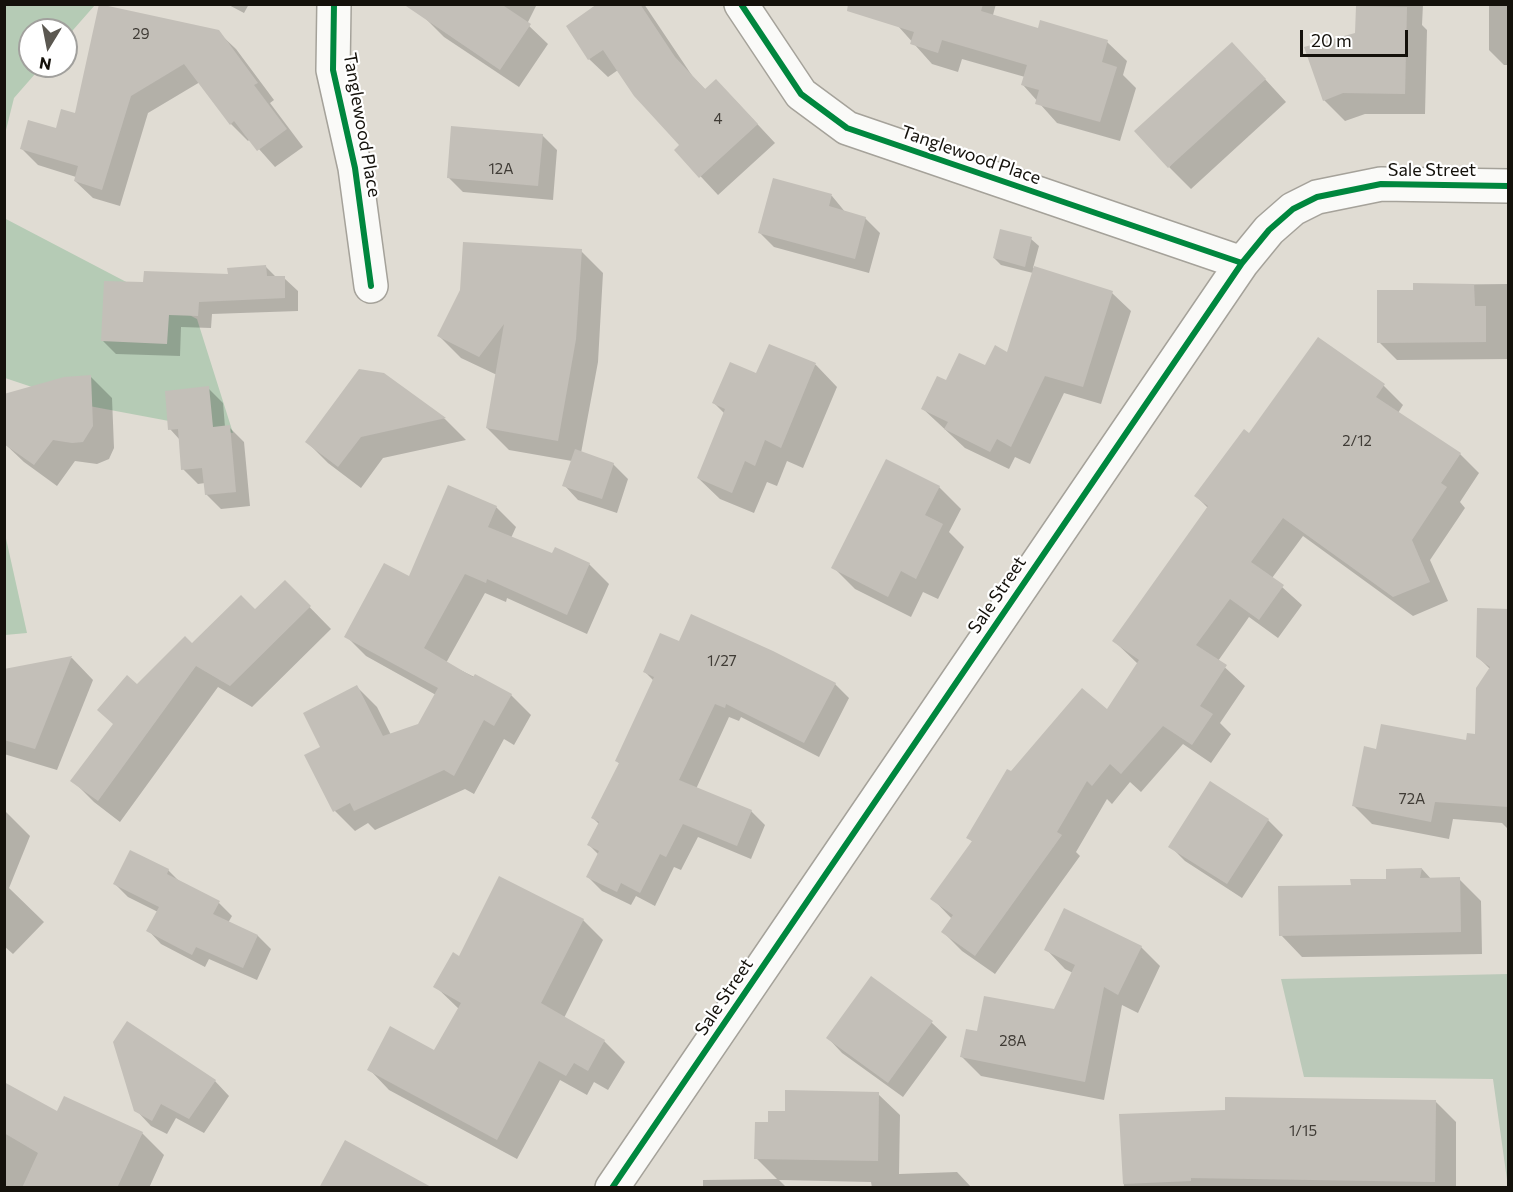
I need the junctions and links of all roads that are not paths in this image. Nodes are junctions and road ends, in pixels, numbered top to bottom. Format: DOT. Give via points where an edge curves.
graph roads {
  1 [pos="334,4"];
  2 [pos="741,4"];
  3 [pos="1509,186"];
  4 [pos="1242,263"];
  5 [pos="371,286"];
  6 [pos="612,1188"];
  1 -- 5 [label="street, Tanglewood Place" via="333,70 355,168"];
  2 -- 4 [label="street, Tanglewood Place" via="801,93 847,128"];
  3 -- 4 [label="street, Sale Street" via="1381,184 1317,197 1293,209 1277,223"];
  4 -- 6 [label="street, Sale Street"];
}
